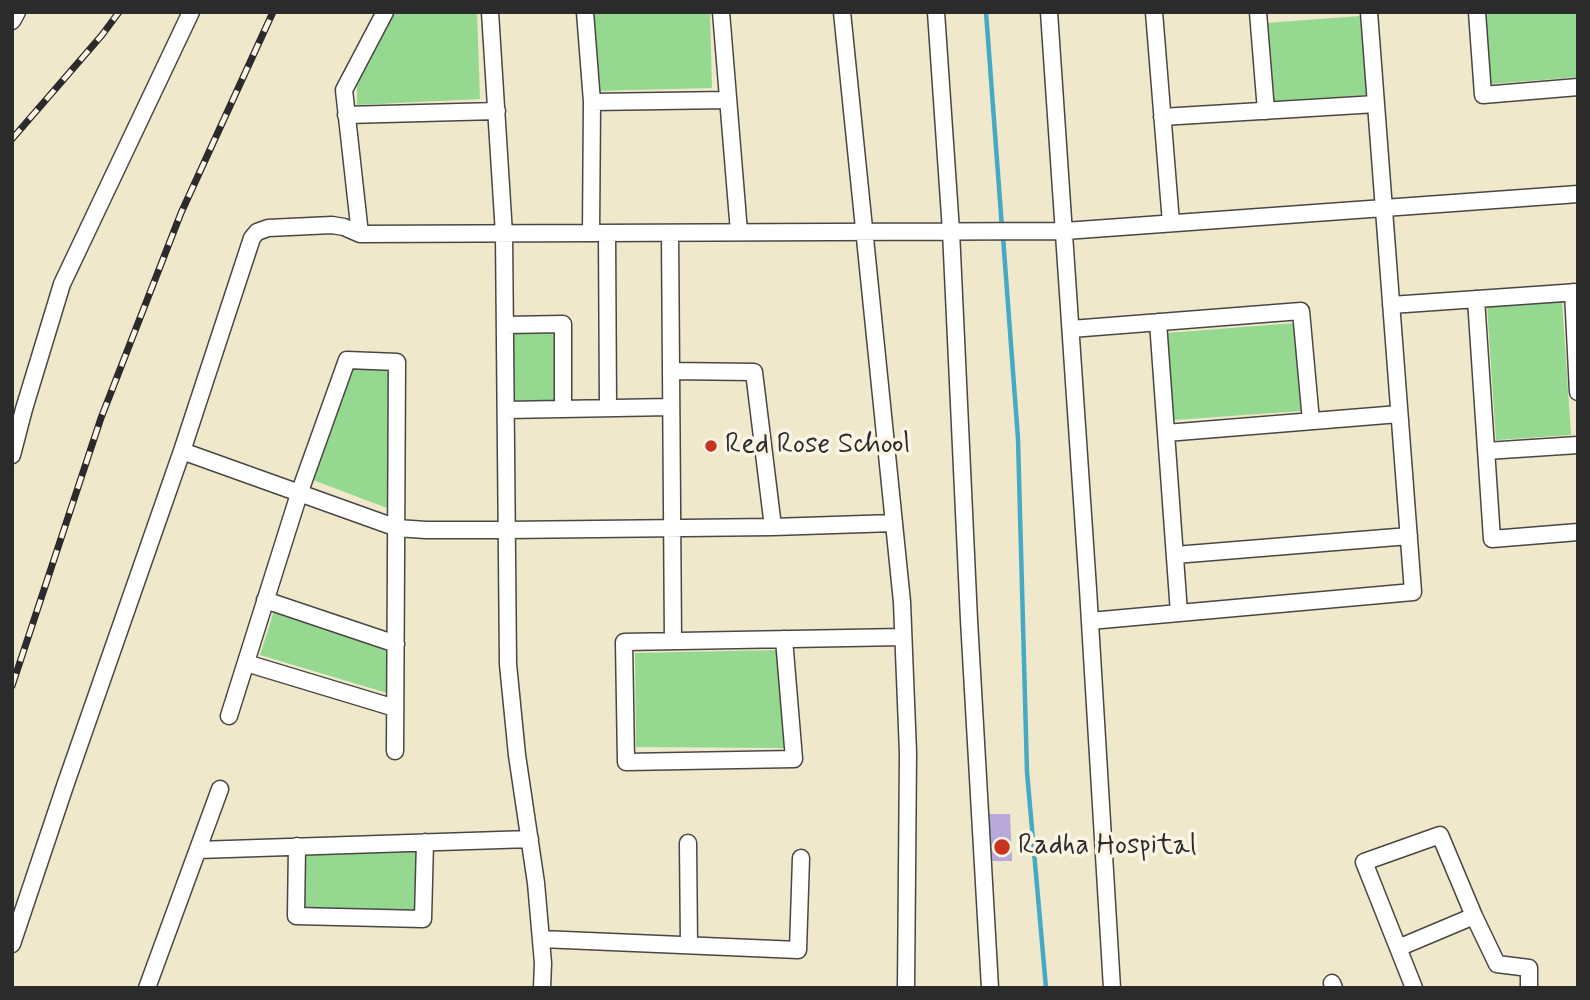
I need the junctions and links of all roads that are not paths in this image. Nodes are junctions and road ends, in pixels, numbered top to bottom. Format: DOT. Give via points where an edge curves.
graph roads {
  1 [pos="17,12"];
  2 [pos="191,12"];
  3 [pos="385,12"];
  4 [pos="490,12"];
  5 [pos="585,12"];
  6 [pos="721,12"];
  7 [pos="842,12"];
  8 [pos="936,12"];
  9 [pos="1049,12"];
  10 [pos="1154,12"];
  11 [pos="1272,12"];
  12 [pos="1369,12"];
  13 [pos="1477,12"];
  14 [pos="1258,13"];
  15 [pos="12,21"];
  16 [pos="1578,88"];
  17 [pos="728,100"];
  18 [pos="592,102"];
  19 [pos="1376,104"];
  20 [pos="496,111"];
  21 [pos="1266,111"];
  22 [pos="346,115"];
  23 [pos="1163,117"];
  24 [pos="1578,194"];
  25 [pos="1384,208"];
  26 [pos="1171,223"];
  27 [pos="951,231"];
  28 [pos="1065,231"];
  29 [pos="738,232"];
  30 [pos="864,232"];
  31 [pos="599,233"];
  32 [pos="670,233"];
  33 [pos="360,234"];
  34 [pos="504,234"];
  35 [pos="1575,292"];
  36 [pos="1476,299"];
  37 [pos="1391,305"];
  38 [pos="1158,322"];
  39 [pos="505,325"];
  40 [pos="1071,329"];
  41 [pos="671,372"];
  42 [pos="1578,392"];
  43 [pos="18,407"];
  44 [pos="671,407"];
  45 [pos="608,408"];
  46 [pos="563,409"];
  47 [pos="506,410"];
  48 [pos="1399,414"];
  49 [pos="1311,421"];
  50 [pos="1166,433"];
  51 [pos="1578,445"];
  52 [pos="181,451"];
  53 [pos="1486,451"];
  54 [pos="12,455"];
  55 [pos="299,494"];
  56 [pos="894,523"];
  57 [pos="773,527"];
  58 [pos="397,528"];
  59 [pos="672,528"];
  60 [pos="507,530"];
  61 [pos="1578,532"];
  62 [pos="1409,536"];
  63 [pos="1175,555"];
  64 [pos="265,600"];
  65 [pos="1179,613"];
  66 [pos="1090,621"];
  67 [pos="903,637"];
  68 [pos="785,639"];
  69 [pos="673,641"];
  70 [pos="396,644"];
  71 [pos="246,663"];
  72 [pos="395,708"];
  73 [pos="229,716"];
  74 [pos="395,751"];
  75 [pos="220,789"];
  76 [pos="530,839"];
  77 [pos="425,842"];
  78 [pos="688,842"];
  79 [pos="297,846"];
  80 [pos="198,850"];
  81 [pos="801,858"];
  82 [pos="1474,916"];
  83 [pos="541,939"];
  84 [pos="12,944"];
  85 [pos="689,945"];
  86 [pos="1398,948"];
  87 [pos="147,988"];
  88 [pos="542,988"];
  89 [pos="906,988"];
  90 [pos="990,988"];
  91 [pos="1112,988"];
  92 [pos="1414,988"];
  93 [pos="1529,988"];
  1 -- 15 [label="street"];
  2 -- 43 [label="street" via="62,284"];
  3 -- 22 [label="street" via="344,90"];
  4 -- 20 [label="street"];
  5 -- 18 [label="street"];
  6 -- 17 [label="street"];
  7 -- 30 [label="street"];
  8 -- 27 [label="street"];
  9 -- 28 [label="street"];
  10 -- 23 [label="street"];
  11 -- 14 [label="street"];
  12 -- 19 [label="street"];
  13 -- 16 [label="street" via="1483,95"];
  14 -- 21 [label="street"];
  17 -- 18 [label="street"];
  17 -- 29 [label="street"];
  18 -- 31 [label="street"];
  19 -- 21 [label="street"];
  19 -- 25 [label="street"];
  20 -- 22 [label="street"];
  20 -- 34 [label="street"];
  21 -- 23 [label="street"];
  22 -- 33 [label="street"];
  23 -- 26 [label="street"];
  24 -- 25 [label="street"];
  25 -- 26 [label="street"];
  25 -- 37 [label="street"];
  26 -- 28 [label="street"];
  27 -- 28 [label="street"];
  27 -- 30 [label="street"];
  27 -- 90 [label="street"];
  28 -- 40 [label="street"];
  29 -- 30 [label="street"];
  29 -- 32 [label="street"];
  30 -- 56 [label="street"];
  31 -- 32 [label="street"];
  31 -- 34 [label="street"];
  31 -- 45 [label="street"];
  32 -- 41 [label="street"];
  33 -- 34 [label="street"];
  33 -- 52 [label="street" via="332,225 268,228 252,238"];
  34 -- 39 [label="street"];
  35 -- 36 [label="street"];
  35 -- 42 [label="street"];
  36 -- 37 [label="street"];
  36 -- 53 [label="street"];
  37 -- 48 [label="street"];
  38 -- 40 [label="street"];
  38 -- 49 [label="street" via="1301,310"];
  38 -- 50 [label="street"];
  39 -- 46 [label="street" via="563,324"];
  39 -- 47 [label="street"];
  40 -- 66 [label="street"];
  41 -- 44 [label="street"];
  41 -- 57 [label="street" via="754,372"];
  43 -- 54 [label="street"];
  44 -- 45 [label="street"];
  44 -- 59 [label="street"];
  45 -- 46 [label="street"];
  46 -- 47 [label="street"];
  47 -- 60 [label="street"];
  48 -- 49 [label="street"];
  48 -- 62 [label="street"];
  49 -- 50 [label="street"];
  50 -- 63 [label="street"];
  51 -- 53 [label="street"];
  52 -- 55 [label="street"];
  52 -- 84 [label="street"];
  53 -- 61 [label="street" via="1492,539"];
  55 -- 58 [label="street"];
  55 -- 58 [label="street" via="347,360 397,362"];
  55 -- 64 [label="street"];
  56 -- 57 [label="street"];
  56 -- 67 [label="street"];
  57 -- 59 [label="street"];
  58 -- 60 [label="street"];
  58 -- 70 [label="street"];
  59 -- 60 [label="street"];
  59 -- 69 [label="street"];
  60 -- 76 [label="street" via="508,664"];
  62 -- 63 [label="street"];
  62 -- 65 [label="street" via="1413,593"];
  63 -- 65 [label="street"];
  64 -- 70 [label="street"];
  64 -- 71 [label="street"];
  65 -- 66 [label="street"];
  66 -- 91 [label="street"];
  67 -- 68 [label="street"];
  67 -- 89 [label="street" via="908,753"];
  68 -- 69 [label="street"];
  68 -- 69 [label="street" via="794,759 626,762 624,642"];
  70 -- 72 [label="street"];
  71 -- 72 [label="street"];
  71 -- 73 [label="street"];
  72 -- 74 [label="street"];
  75 -- 80 [label="street"];
  76 -- 77 [label="street"];
  76 -- 83 [label="street"];
  77 -- 79 [label="street"];
  77 -- 79 [label="street" via="423,919 296,916"];
  78 -- 85 [label="street"];
  79 -- 80 [label="street"];
  80 -- 87 [label="street"];
  81 -- 85 [label="street" via="798,950"];
  82 -- 86 [label="street"];
  82 -- 86 [label="street" via="1440,835 1364,862"];
  82 -- 93 [label="street" via="1497,964 1529,968"];
  83 -- 85 [label="street"];
  83 -- 88 [label="street"];
  86 -- 92 [label="street"];
}
